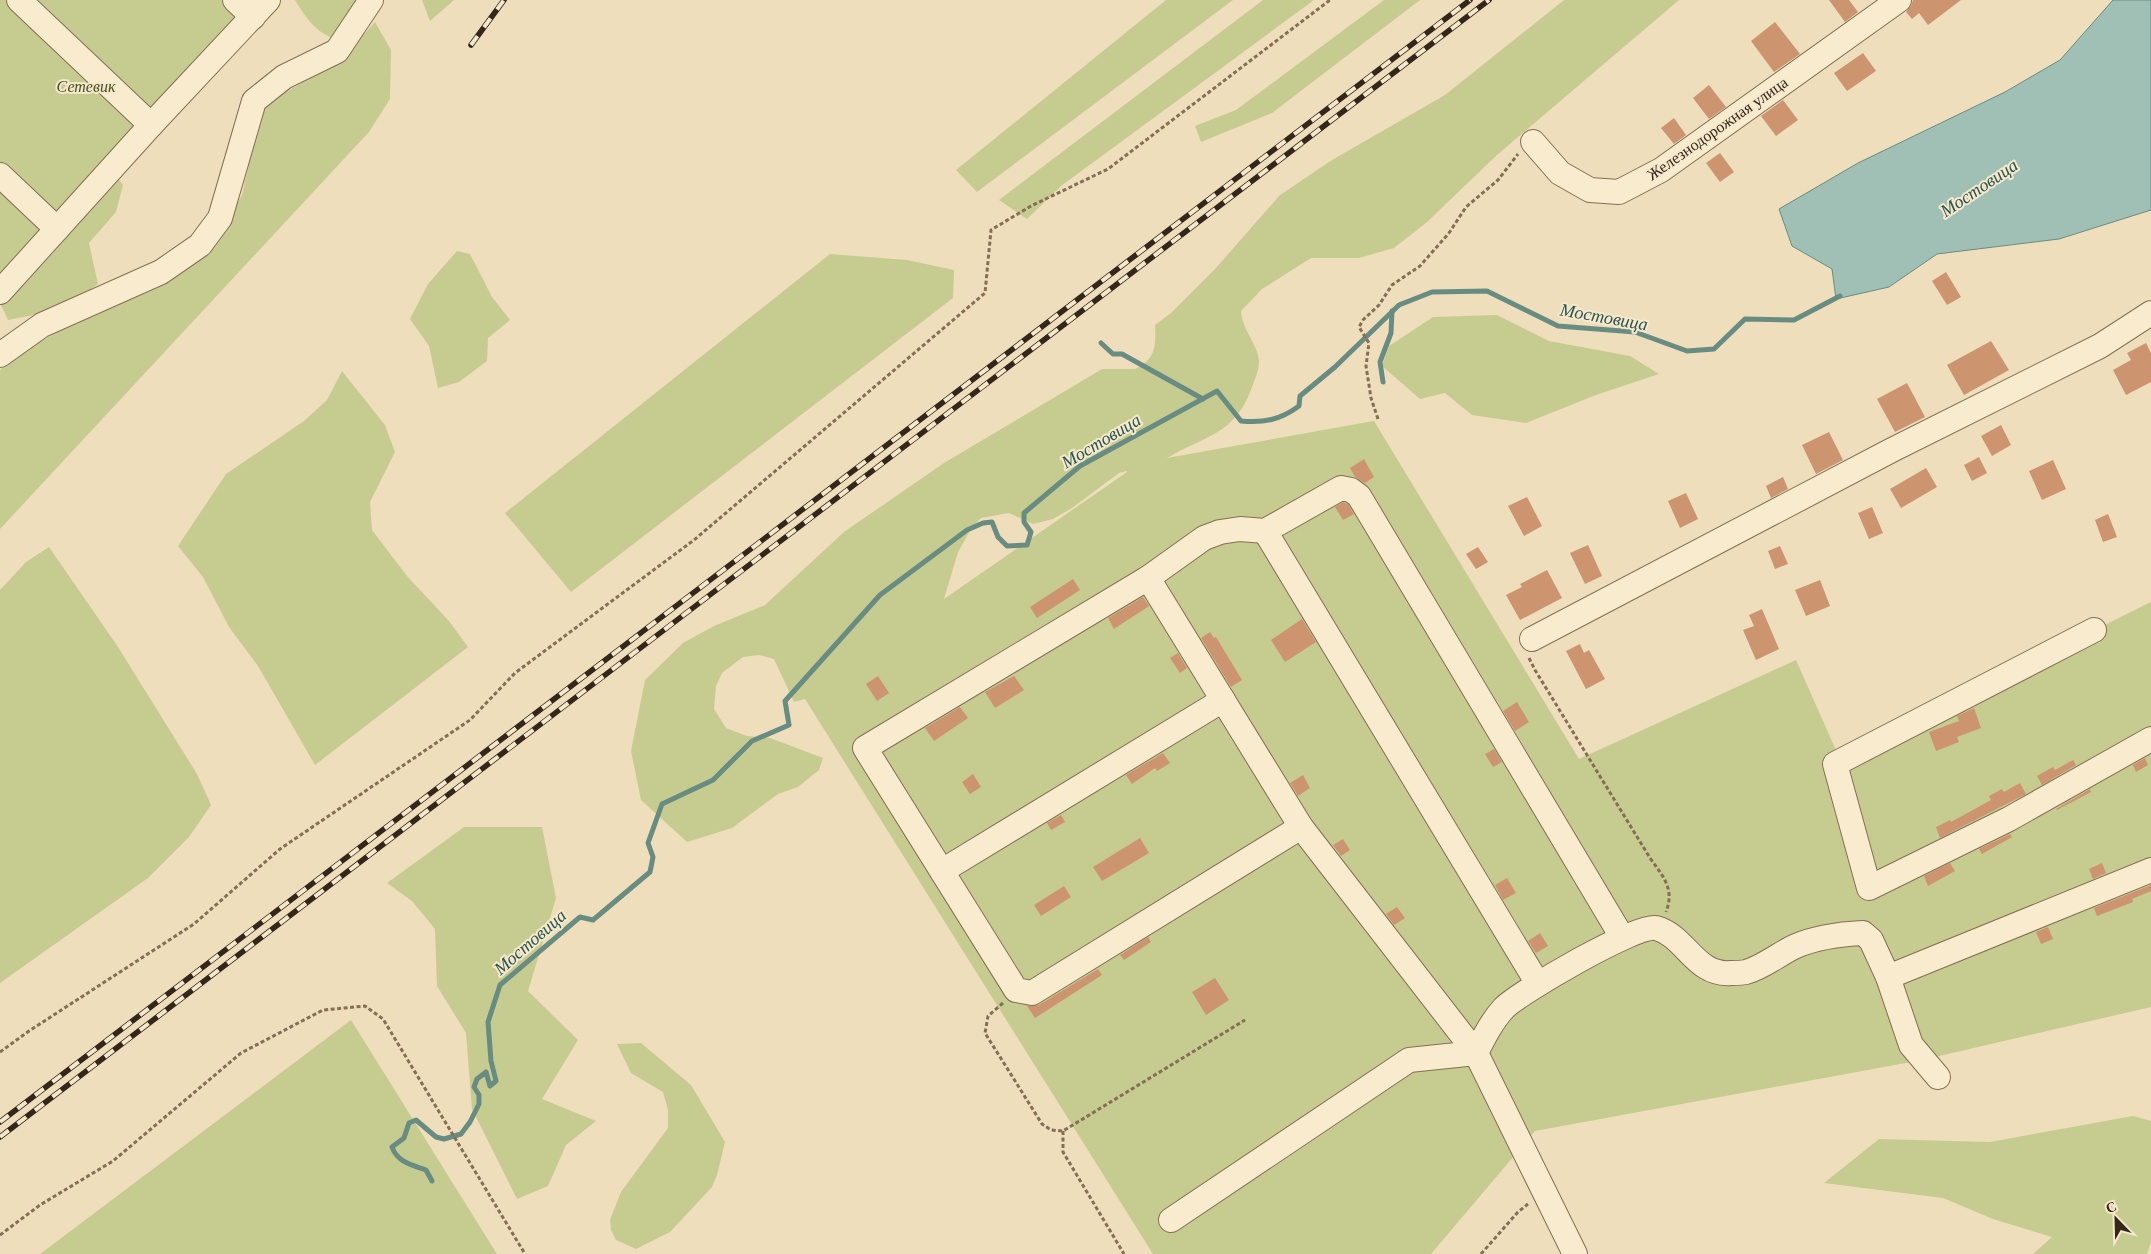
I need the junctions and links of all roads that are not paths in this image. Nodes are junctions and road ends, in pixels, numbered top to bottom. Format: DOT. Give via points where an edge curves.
graph roads {
  1 [pos="19,0"];
  2 [pos="235,0"];
  3 [pos="371,0"];
  4 [pos="1899,0"];
  5 [pos="261,8"];
  6 [pos="151,125"];
  7 [pos="1533,142"];
  8 [pos="0,175"];
  9 [pos="57,229"];
  10 [pos="0,292"];
  11 [pos="2151,313"];
  12 [pos="0,355"];
  13 [pos="1265,531"];
  14 [pos="1148,578"];
  15 [pos="2094,630"];
  16 [pos="1532,639"];
  17 [pos="1223,700"];
  18 [pos="2151,739"];
  19 [pos="1301,827"];
  20 [pos="2151,870"];
  21 [pos="942,871"];
  22 [pos="1622,937"];
  23 [pos="1888,977"];
  24 [pos="1538,984"];
  25 [pos="1476,1053"];
  26 [pos="1938,1077"];
  27 [pos="1172,1220"];
  28 [pos="1574,1254"];
  1 -- 6 [label="street"];
  2 -- 5 [label="street"];
  3 -- 12 [label="street" via="337,51 284,77 254,101 220,218 200,245 161,272 42,325"];
  4 -- 7 [label="street, Железнодорожная улица" via="1661,170 1619,192 1590,190 1560,173"];
  5 -- 6 [label="street"];
  6 -- 9 [label="street"];
  8 -- 9 [label="street"];
  9 -- 10 [label="street"];
  11 -- 16 [label="street" via="2100,346 1892,450"];
  13 -- 14 [label="street" via="1240,529 1204,538"];
  13 -- 22 [label="street" via="1341,488 1359,496"];
  13 -- 24 [label="street"];
  14 -- 17 [label="street"];
  14 -- 21 [label="street" via="865,748"];
  15 -- 18 [label="street" via="1835,764 1869,888 2009,819"];
  17 -- 19 [label="street"];
  17 -- 21 [label="street"];
  19 -- 21 [label="street" via="1032,992 1016,990"];
  19 -- 25 [label="street"];
  20 -- 23 [label="street"];
  22 -- 23 [label="street" via="1654,927 1668,932 1702,965 1721,974 1747,972 1797,945 1842,934 1863,933 1871,940"];
  22 -- 24 [label="street"];
  23 -- 26 [label="street" via="1911,1045"];
  24 -- 25 [label="street" via="1505,1008 1487,1031"];
  25 -- 27 [label="street" via="1410,1060"];
  25 -- 28 [label="street"];
}
